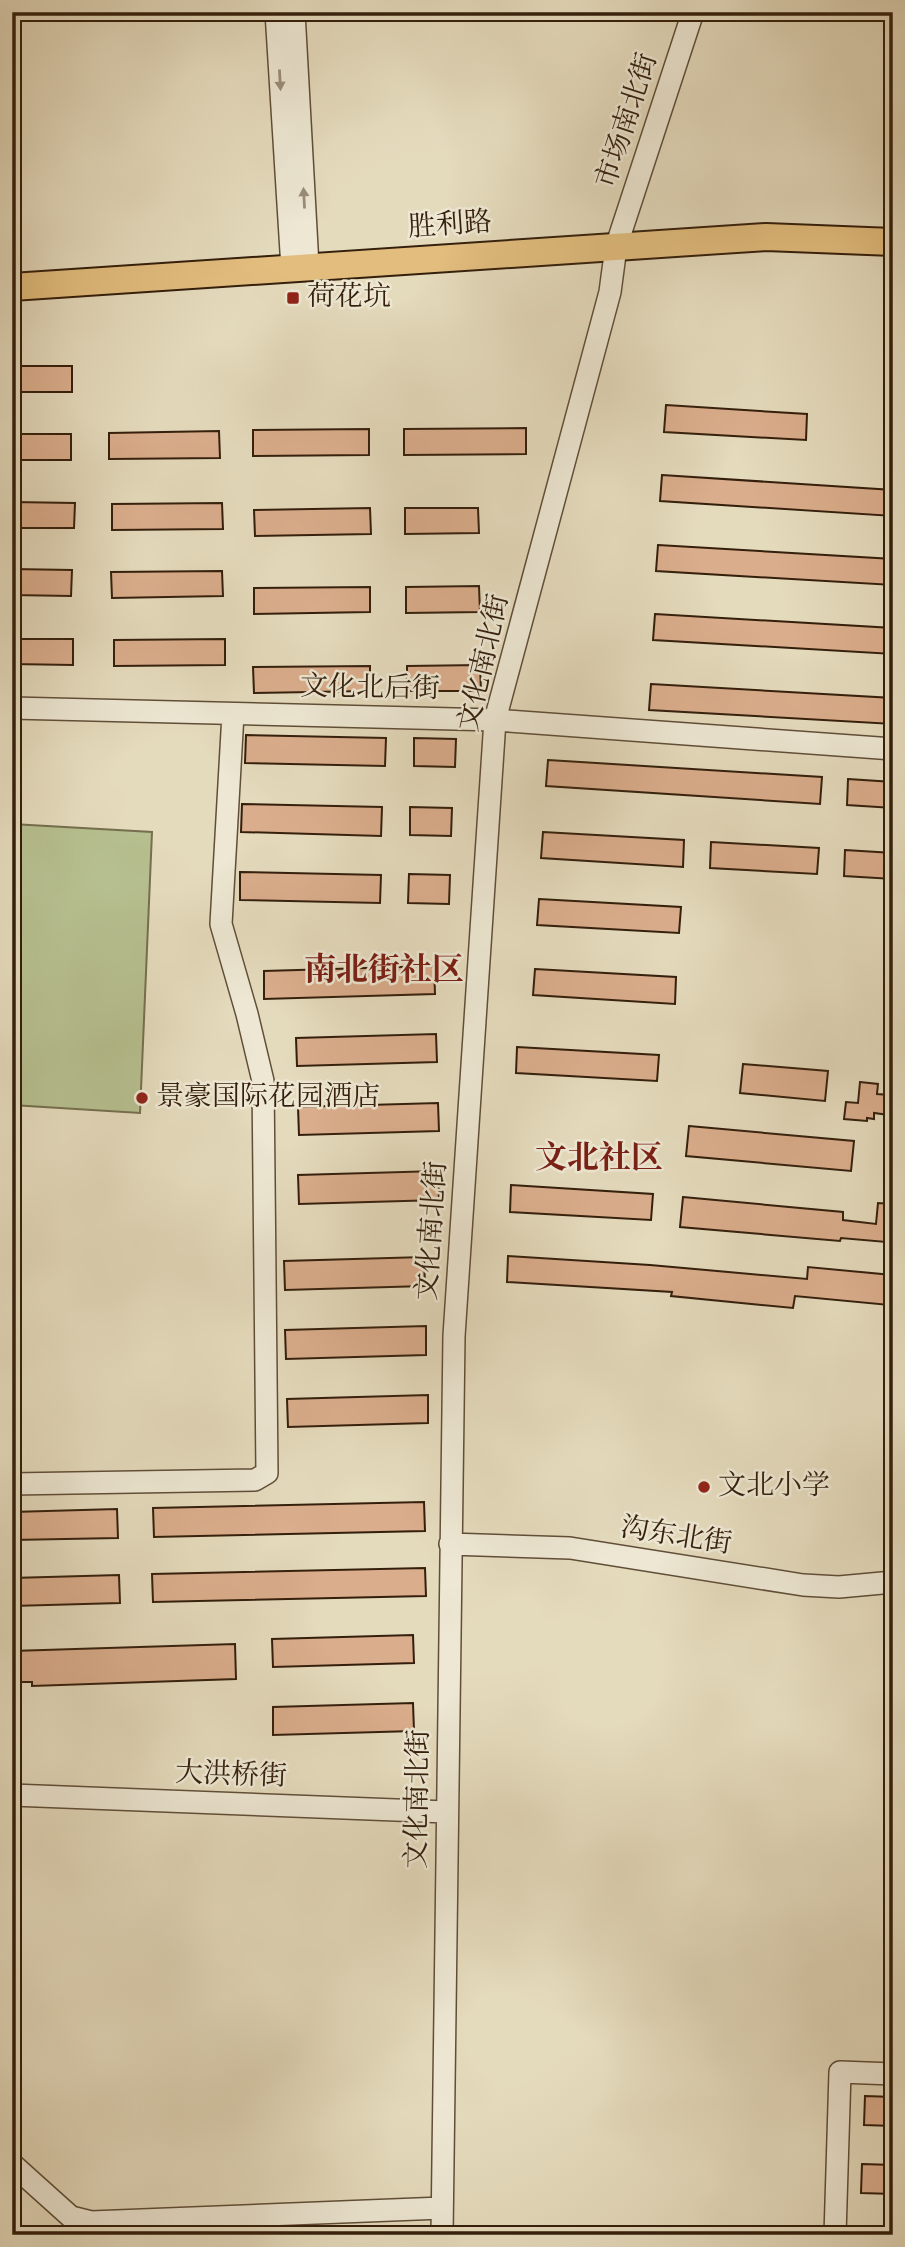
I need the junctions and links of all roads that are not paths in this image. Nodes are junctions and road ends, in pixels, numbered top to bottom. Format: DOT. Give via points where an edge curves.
graph roads {
  1 [pos="276,12"];
  2 [pos="294,12"];
  3 [pos="693,12"];
  4 [pos="893,242"];
  5 [pos="616,247"];
  6 [pos="300,267"];
  7 [pos="12,287"];
  8 [pos="12,708"];
  9 [pos="233,713"];
  10 [pos="495,720"];
  11 [pos="893,749"];
  12 [pos="12,1484"];
  13 [pos="450,1544"];
  14 [pos="893,1582"];
  15 [pos="12,1796"];
  16 [pos="447,1812"];
  17 [pos="893,2074"];
  18 [pos="12,2164"];
  19 [pos="442,2208"];
  20 [pos="442,2235"];
  21 [pos="835,2235"];
  1 -- 6 [label="street, one-way"];
  6 -- 2 [label="street, one-way"];
  3 -- 5 [label="street, 市场南北街"];
  4 -- 5 [label="main road, 胜利路" via="766,237"];
  5 -- 6 [label="main road, 胜利路"];
  5 -- 10 [label="street, 文化南北街" via="610,292"];
  6 -- 7 [label="main road, 胜利路"];
  8 -- 9 [label="street, 文化北后街"];
  9 -- 10 [label="street, 文化北后街"];
  9 -- 12 [label="street" via="221,924 263,1081 267,1473 256,1480"];
  10 -- 11 [label="street, 文化北后街"];
  10 -- 13 [label="street, 文化南北街" via="454,1336"];
  13 -- 14 [label="street, 沟东北街" via="570,1548 803,1585"];
  13 -- 16 [label="street, 文化南北街"];
  15 -- 16 [label="street, 大洪桥街"];
  16 -- 19 [label="street, 文化南北街"];
  17 -- 21 [label="street" via="840,2071"];
  18 -- 19 [label="street" via="71,2217 90,2222"];
  19 -- 20 [label="street, 文化南北街"];
}
